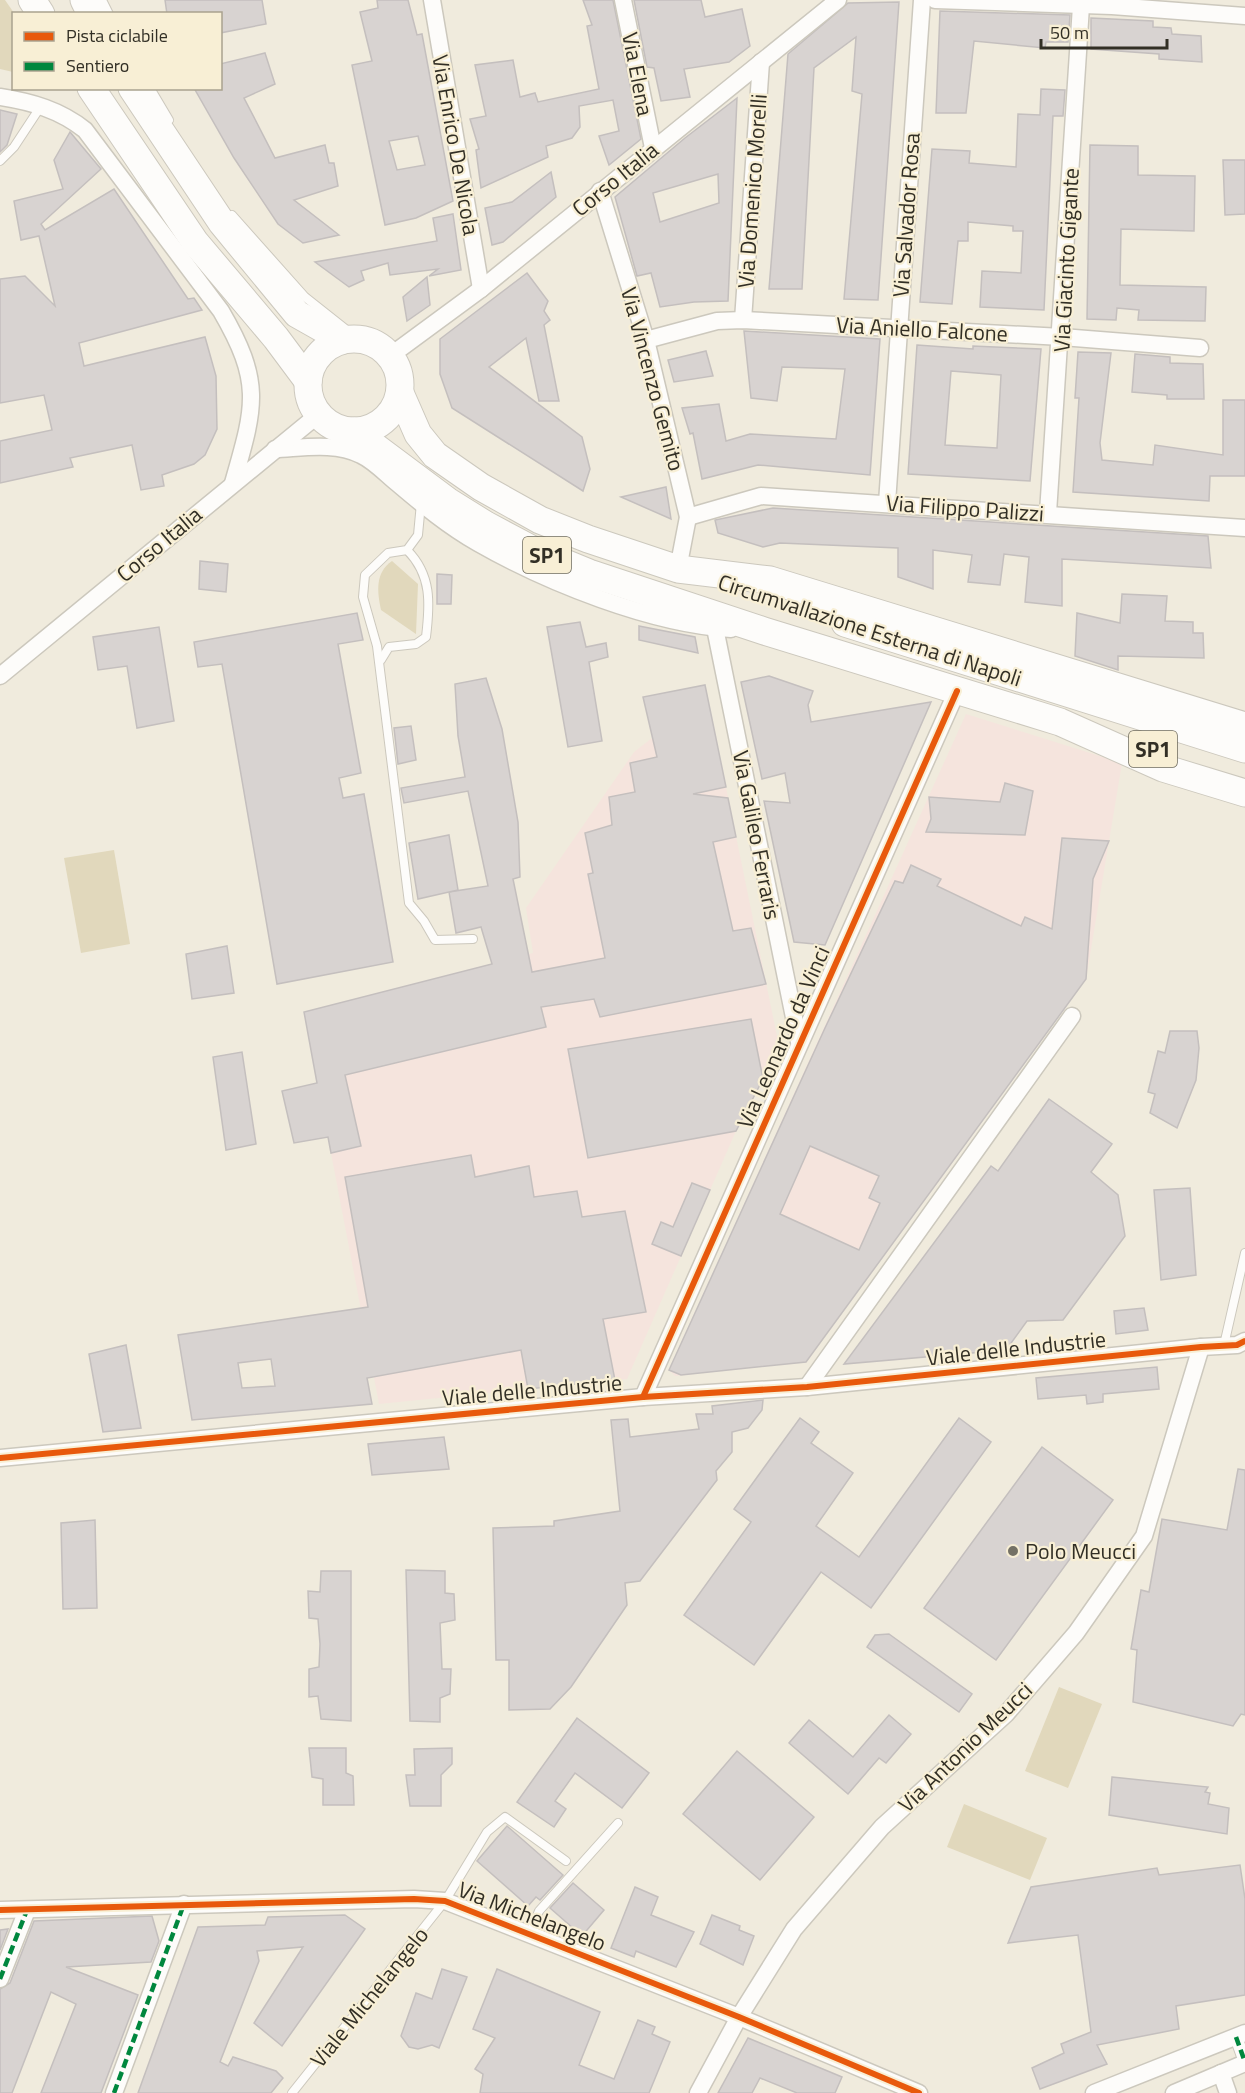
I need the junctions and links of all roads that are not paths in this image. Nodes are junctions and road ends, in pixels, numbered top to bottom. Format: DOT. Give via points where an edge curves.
graph roads {
  1 [pos="432,0"];
  2 [pos="623,0"];
  3 [pos="838,0"];
  4 [pos="922,0"];
  5 [pos="935,0"];
  6 [pos="1112,3"];
  7 [pos="1081,6"];
  8 [pos="1245,16"];
  9 [pos="761,62"];
  10 [pos="92,90"];
  11 [pos="133,90"];
  12 [pos="151,90"];
  13 [pos="0,97"];
  14 [pos="42,106"];
  15 [pos="174,129"];
  16 [pos="653,148"];
  17 [pos="0,161"];
  18 [pos="600,191"];
  19 [pos="226,208"];
  20 [pos="481,289"];
  21 [pos="743,320"];
  22 [pos="897,327"];
  23 [pos="1062,337"];
  24 [pos="350,339"];
  25 [pos="646,340"];
  26 [pos="1200,348"];
  27 [pos="390,356"];
  28 [pos="308,381"];
  29 [pos="400,393"];
  30 [pos="319,414"];
  31 [pos="354,431"];
  32 [pos="275,449"];
  33 [pos="233,483"];
  34 [pos="888,502"];
  35 [pos="421,503"];
  36 [pos="1048,513"];
  37 [pos="688,517"];
  38 [pos="1245,528"];
  39 [pos="407,550"];
  40 [pos="678,568"];
  41 [pos="716,628"];
  42 [pos="764,631"];
  43 [pos="380,663"];
  44 [pos="0,676"];
  45 [pos="957,691"];
  46 [pos="1060,722"];
  47 [pos="1245,726"];
  48 [pos="1245,749"];
  49 [pos="1245,777"];
  50 [pos="1245,793"];
  51 [pos="473,939"];
  52 [pos="1072,1016"];
  53 [pos="800,1042"];
  54 [pos="1245,1253"];
  55 [pos="1245,1341"];
  56 [pos="1224,1345"];
  57 [pos="1200,1347"];
  58 [pos="807,1387"];
  59 [pos="643,1398"];
  60 [pos="0,1458"];
  61 [pos="618,1823"];
  62 [pos="566,1861"];
  63 [pos="445,1901"];
  64 [pos="184,1904"];
  65 [pos="0,1910"];
  66 [pos="27,1910"];
  67 [pos="530,1933"];
  68 [pos="0,1979"];
  69 [pos="739,2017"];
  70 [pos="1240,2035"];
  71 [pos="1245,2062"];
  72 [pos="1221,2073"];
  73 [pos="114,2093"];
  74 [pos="292,2093"];
  75 [pos="698,2093"];
  76 [pos="919,2093"];
  77 [pos="1094,2093"];
  78 [pos="1174,2093"];
  79 [pos="1228,2093"];
  1 -- 20 [label="street, Via Enrico De Nicola"];
  2 -- 16 [label="street, Via Elena"];
  3 -- 9 [label="street, Corso Italia"];
  4 -- 22 [label="street, Via Salvador Rosa"];
  5 -- 7 [label="street"];
  6 -- 7 [label="street"];
  6 -- 8 [label="street"];
  7 -- 23 [label="street, Via Giacinto Gigante"];
  9 -- 16 [label="street, Corso Italia"];
  9 -- 21 [label="street, Via Domenico Morelli"];
  10 -- 28 [label="highway" via="195,242"];
  11 -- 24 [label="highway" via="222,223 297,315"];
  12 -- 15 [label="lane"];
  13 -- 14 [label="street"];
  14 -- 17 [label="lane"];
  14 -- 33 [label="street" via="85,130 203,285 237,339 250,373 252,414"];
  16 -- 18 [label="street, Corso Italia"];
  18 -- 20 [label="street, Corso Italia"];
  18 -- 25 [label="street, Via Vincenzo Gemito"];
  19 -- 24 [label="lane" via="305,297"];
  20 -- 27 [label="street, Corso Italia"];
  21 -- 22 [label="street, Via Aniello Falcone"];
  21 -- 25 [label="street, Via Aniello Falcone" via="717,321"];
  22 -- 23 [label="street, Via Aniello Falcone"];
  22 -- 34 [label="street, Via Salvador Rosa"];
  23 -- 26 [label="street, Via Aniello Falcone"];
  23 -- 36 [label="street, Via Giacinto Gigante"];
  24 -- 27 [label="highway" via="372,342"];
  24 -- 28 [label="highway" via="319,354"];
  25 -- 37 [label="street, Via Vincenzo Gemito"];
  27 -- 29 [label="highway" via="400,377"];
  28 -- 30 [label="highway" via="309,396"];
  29 -- 31 [label="highway" via="384,421"];
  29 -- 40 [label="highway" via="418,434 435,455 481,487 540,520"];
  30 -- 31 [label="highway, Circumvallazione Esterna di Napoli / SP1" via="338,428"];
  30 -- 32 [label="street, Corso Italia"];
  31 -- 42 [label="highway, Circumvallazione Esterna di Napoli / SP1" via="449,502 532,550"];
  32 -- 33 [label="street, Corso Italia"];
  32 -- 35 [label="street" via="329,446 362,455"];
  33 -- 44 [label="street, Corso Italia"];
  34 -- 36 [label="street, Via Filippo Palizzi"];
  34 -- 37 [label="street, Via Filippo Palizzi" via="761,496"];
  35 -- 39 [label="lane" via="418,535"];
  35 -- 41 [label="street" via="478,543 537,572 648,614"];
  36 -- 38 [label="street, Via Filippo Palizzi"];
  37 -- 40 [label="street, Via Vincenzo Gemito"];
  39 -- 43 [label="lane" via="388,553 365,575 363,597"];
  39 -- 43 [label="lane" via="427,580 426,637 416,644 388,647"];
  40 -- 47 [label="highway" via="770,580"];
  40 -- 48 [label="highway, Circumvallazione Esterna di Napoli / SP1"];
  41 -- 42 [label="street"];
  41 -- 53 [label="street, Via Galileo Ferraris"];
  42 -- 45 [label="highway, Circumvallazione Esterna di Napoli"];
  43 -- 51 [label="lane" via="409,903 435,940"];
  45 -- 46 [label="highway, Circumvallazione Esterna di Napoli"];
  45 -- 53 [label="street, Via Leonardo da Vinci"];
  46 -- 49 [label="highway, SP1"];
  46 -- 50 [label="highway" via="1163,768"];
  52 -- 58 [label="street"];
  53 -- 59 [label="street, Via Leonardo da Vinci"];
  54 -- 56 [label="lane"];
  55 -- 56 [label="street, Viale delle Industrie"];
  56 -- 57 [label="street, Viale delle Industrie"];
  57 -- 58 [label="street, Viale delle Industrie"];
  57 -- 69 [label="street, Via Antonio Meucci" via="1144,1536 1076,1633 1006,1714 882,1827 794,1929"];
  58 -- 59 [label="street, Viale delle Industrie"];
  59 -- 60 [label="street, Viale delle Industrie"];
  61 -- 67 [label="lane" via="539,1911"];
  62 -- 63 [label="lane, Viale Michelangelo" via="505,1817 487,1832"];
  63 -- 64 [label="street, Via Michelangelo"];
  63 -- 67 [label="street, Via Michelangelo"];
  63 -- 74 [label="lane, Viale Michelangelo"];
  64 -- 66 [label="street, Via Michelangelo"];
  64 -- 73 [label="street"];
  65 -- 66 [label="street, Via Michelangelo"];
  66 -- 68 [label="street"];
  67 -- 69 [label="street, Via Michelangelo"];
  69 -- 75 [label="street, Via Antonio Meucci"];
  69 -- 76 [label="street, Via Michelangelo"];
  70 -- 71 [label="street"];
  70 -- 77 [label="street"];
  71 -- 72 [label="street"];
  72 -- 78 [label="street"];
  72 -- 79 [label="street"];
}
